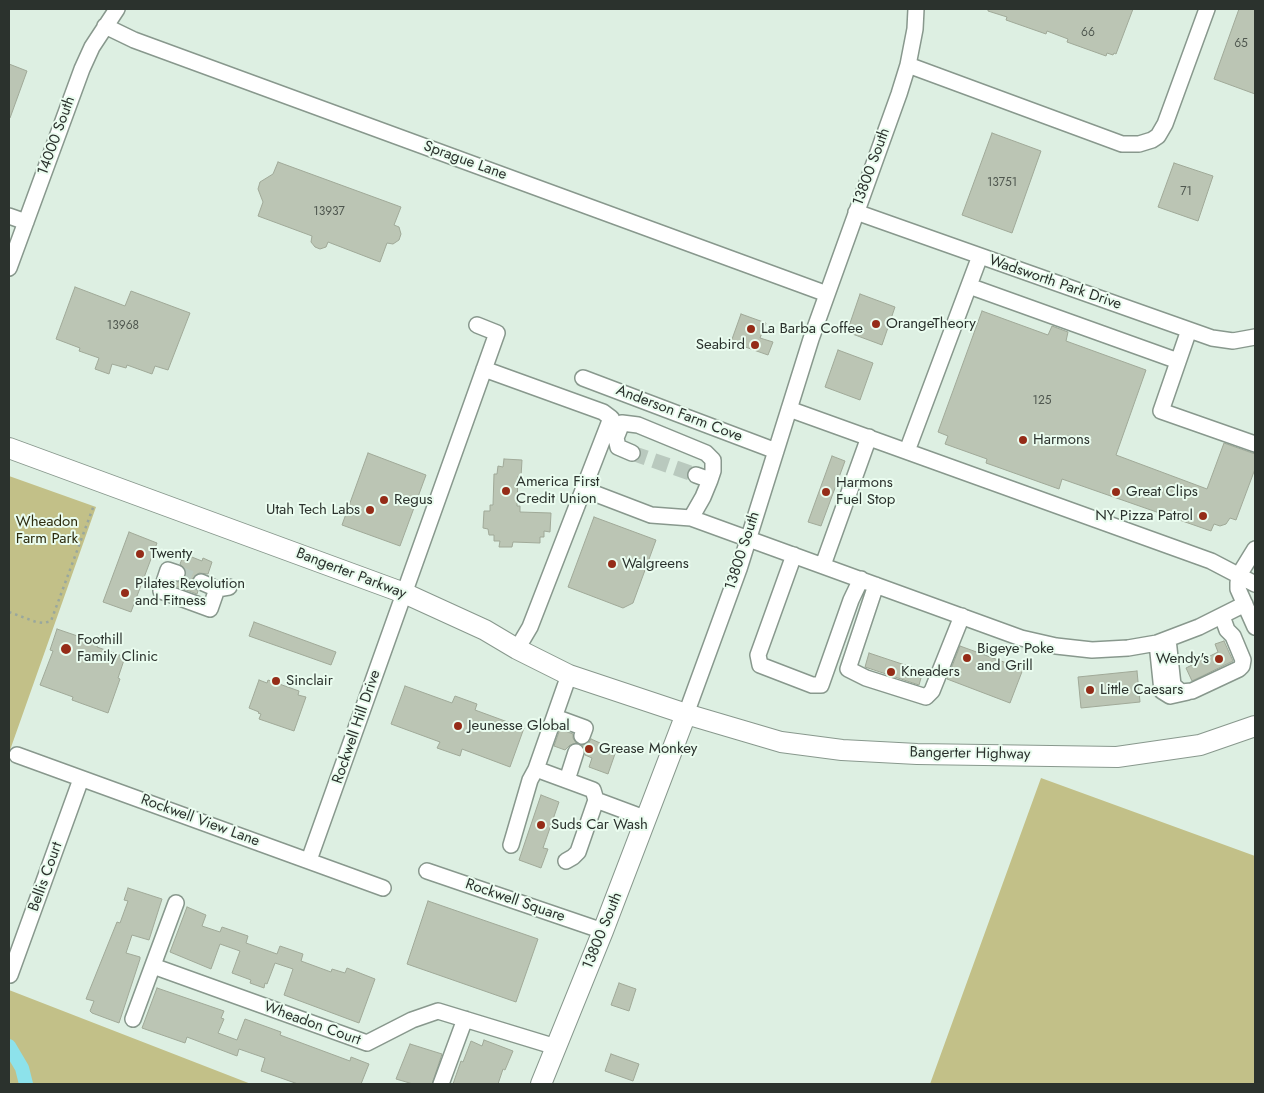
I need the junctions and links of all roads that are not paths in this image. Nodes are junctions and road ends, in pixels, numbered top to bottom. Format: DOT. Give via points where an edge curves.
graph roads {
  1 [pos="117,9"];
  2 [pos="916,9"];
  3 [pos="1207,9"];
  4 [pos="105,26"];
  5 [pos="908,65"];
  6 [pos="856,212"];
  7 [pos="9,216"];
  8 [pos="26,222"];
  9 [pos="980,256"];
  10 [pos="9,268"];
  11 [pos="969,286"];
  12 [pos="827,294"];
  13 [pos="477,325"];
  14 [pos="1189,330"];
  15 [pos="1255,337"];
  16 [pos="1178,361"];
  17 [pos="484,369"];
  18 [pos="583,378"];
  19 [pos="789,409"];
  20 [pos="616,420"];
  21 [pos="869,437"];
  22 [pos="1255,444"];
  23 [pos="9,448"];
  24 [pos="776,451"];
  25 [pos="907,451"];
  26 [pos="632,453"];
  27 [pos="583,489"];
  28 [pos="691,518"];
  29 [pos="748,538"];
  30 [pos="1255,549"];
  31 [pos="794,555"];
  32 [pos="823,565"];
  33 [pos="177,574"];
  34 [pos="1239,575"];
  35 [pos="861,579"];
  36 [pos="201,582"];
  37 [pos="1255,584"];
  38 [pos="876,585"];
  39 [pos="404,593"];
  40 [pos="1245,604"];
  41 [pos="962,616"];
  42 [pos="1222,616"];
  43 [pos="1255,627"];
  44 [pos="1163,641"];
  45 [pos="517,650"];
  46 [pos="569,676"];
  47 [pos="686,714"];
  48 [pos="554,717"];
  49 [pos="1255,726"];
  50 [pos="582,736"];
  51 [pos="576,752"];
  52 [pos="17,755"];
  53 [pos="536,769"];
  54 [pos="82,779"];
  55 [pos="567,780"];
  56 [pos="596,800"];
  57 [pos="647,819"];
  58 [pos="511,845"];
  59 [pos="309,860"];
  60 [pos="566,861"];
  61 [pos="427,871"];
  62 [pos="383,888"];
  63 [pos="176,903"];
  64 [pos="603,931"];
  65 [pos="153,966"];
  66 [pos="10,975"];
  67 [pos="133,1019"];
  68 [pos="465,1019"];
  69 [pos="556,1047"];
  70 [pos="441,1084"];
  71 [pos="541,1084"];
  1 -- 4 [label="street, 14000 South"];
  2 -- 5 [label="street, 13800 South"];
  3 -- 5 [label="street" via="1165,124 1158,136 1139,144 1122,144"];
  4 -- 8 [label="street, 14000 South" via="82,69"];
  4 -- 12 [label="street, Sprague Lane" via="134,40"];
  5 -- 6 [label="street, 13800 South"];
  6 -- 9 [label="street, Wadsworth Park Drive"];
  6 -- 12 [label="street, 13800 South"];
  7 -- 8 [label="street"];
  8 -- 10 [label="street, 14000 South"];
  9 -- 11 [label="street"];
  9 -- 14 [label="street, Wadsworth Park Drive"];
  11 -- 16 [label="street"];
  11 -- 25 [label="street"];
  12 -- 19 [label="street, 13800 South"];
  13 -- 17 [label="street, Rockwell Hill Drive" via="497,333"];
  14 -- 15 [label="street, Wadsworth Park Drive" via="1221,340"];
  14 -- 16 [label="street"];
  16 -- 22 [label="street" via="1161,411"];
  17 -- 20 [label="street" via="603,412"];
  17 -- 39 [label="street, Rockwell Hill Drive"];
  18 -- 24 [label="street, Anderson Farm Cove"];
  19 -- 21 [label="street"];
  19 -- 24 [label="street, 13800 South"];
  20 -- 26 [label="street" via="618,447"];
  20 -- 27 [label="street"];
  20 -- 28 [label="street" via="638,425 706,453 713,460 713,470 703,478 704,497"];
  21 -- 25 [label="street"];
  21 -- 32 [label="street"];
  23 -- 39 [label="main road, Bangerter Parkway"];
  24 -- 29 [label="street, 13800 South"];
  25 -- 34 [label="street" via="1211,561"];
  27 -- 28 [label="street" via="652,515"];
  27 -- 45 [label="street" via="530,627"];
  28 -- 29 [label="street"];
  29 -- 31 [label="street"];
  29 -- 47 [label="street, 13800 South"];
  30 -- 34 [label="street"];
  31 -- 32 [label="street"];
  31 -- 35 [label="street" via="758,655 760,665 812,684 821,686"];
  32 -- 35 [label="street"];
  33 -- 36 [label="street" via="168,570 161,591 210,609 223,588"];
  34 -- 37 [label="street"];
  34 -- 40 [label="street" via="1238,589"];
  35 -- 38 [label="street"];
  38 -- 41 [label="street"];
  38 -- 41 [label="street" via="848,669 866,678 926,697 932,691"];
  39 -- 45 [label="main road, Bangerter Parkway" via="485,630"];
  39 -- 59 [label="street, Rockwell Hill Drive"];
  40 -- 42 [label="street"];
  40 -- 43 [label="street"];
  41 -- 44 [label="street" via="1021,638 1056,646 1092,650 1128,648"];
  42 -- 44 [label="street"];
  42 -- 44 [label="street" via="1243,660 1242,666 1192,691 1181,692 1173,685"];
  45 -- 46 [label="main road, Bangerter Parkway"];
  46 -- 47 [label="main road, Bangerter Parkway"];
  46 -- 48 [label="street"];
  47 -- 49 [label="main road, Bangerter Highway" via="781,742 842,750 1117,758 1200,745"];
  47 -- 57 [label="main road, 13800 South"];
  48 -- 50 [label="street" via="585,728"];
  48 -- 53 [label="street"];
  51 -- 55 [label="street"];
  52 -- 54 [label="street, Rockwell View Lane"];
  53 -- 55 [label="street"];
  53 -- 58 [label="street"];
  54 -- 59 [label="street, Rockwell View Lane"];
  54 -- 66 [label="street, Bellis Court"];
  55 -- 56 [label="street" via="594,790"];
  56 -- 57 [label="street"];
  56 -- 60 [label="street" via="578,852"];
  57 -- 64 [label="main road, 13800 South"];
  59 -- 62 [label="street, Rockwell View Lane"];
  61 -- 64 [label="street, Rockwell Square"];
  63 -- 65 [label="street"];
  64 -- 69 [label="main road, 13800 South"];
  65 -- 67 [label="street"];
  65 -- 68 [label="street, Wheadon Court" via="367,1044 412,1020 438,1011"];
  68 -- 69 [label="street, Wheadon Court"];
  68 -- 70 [label="street"];
  69 -- 71 [label="main road, 13800 South"];
}
